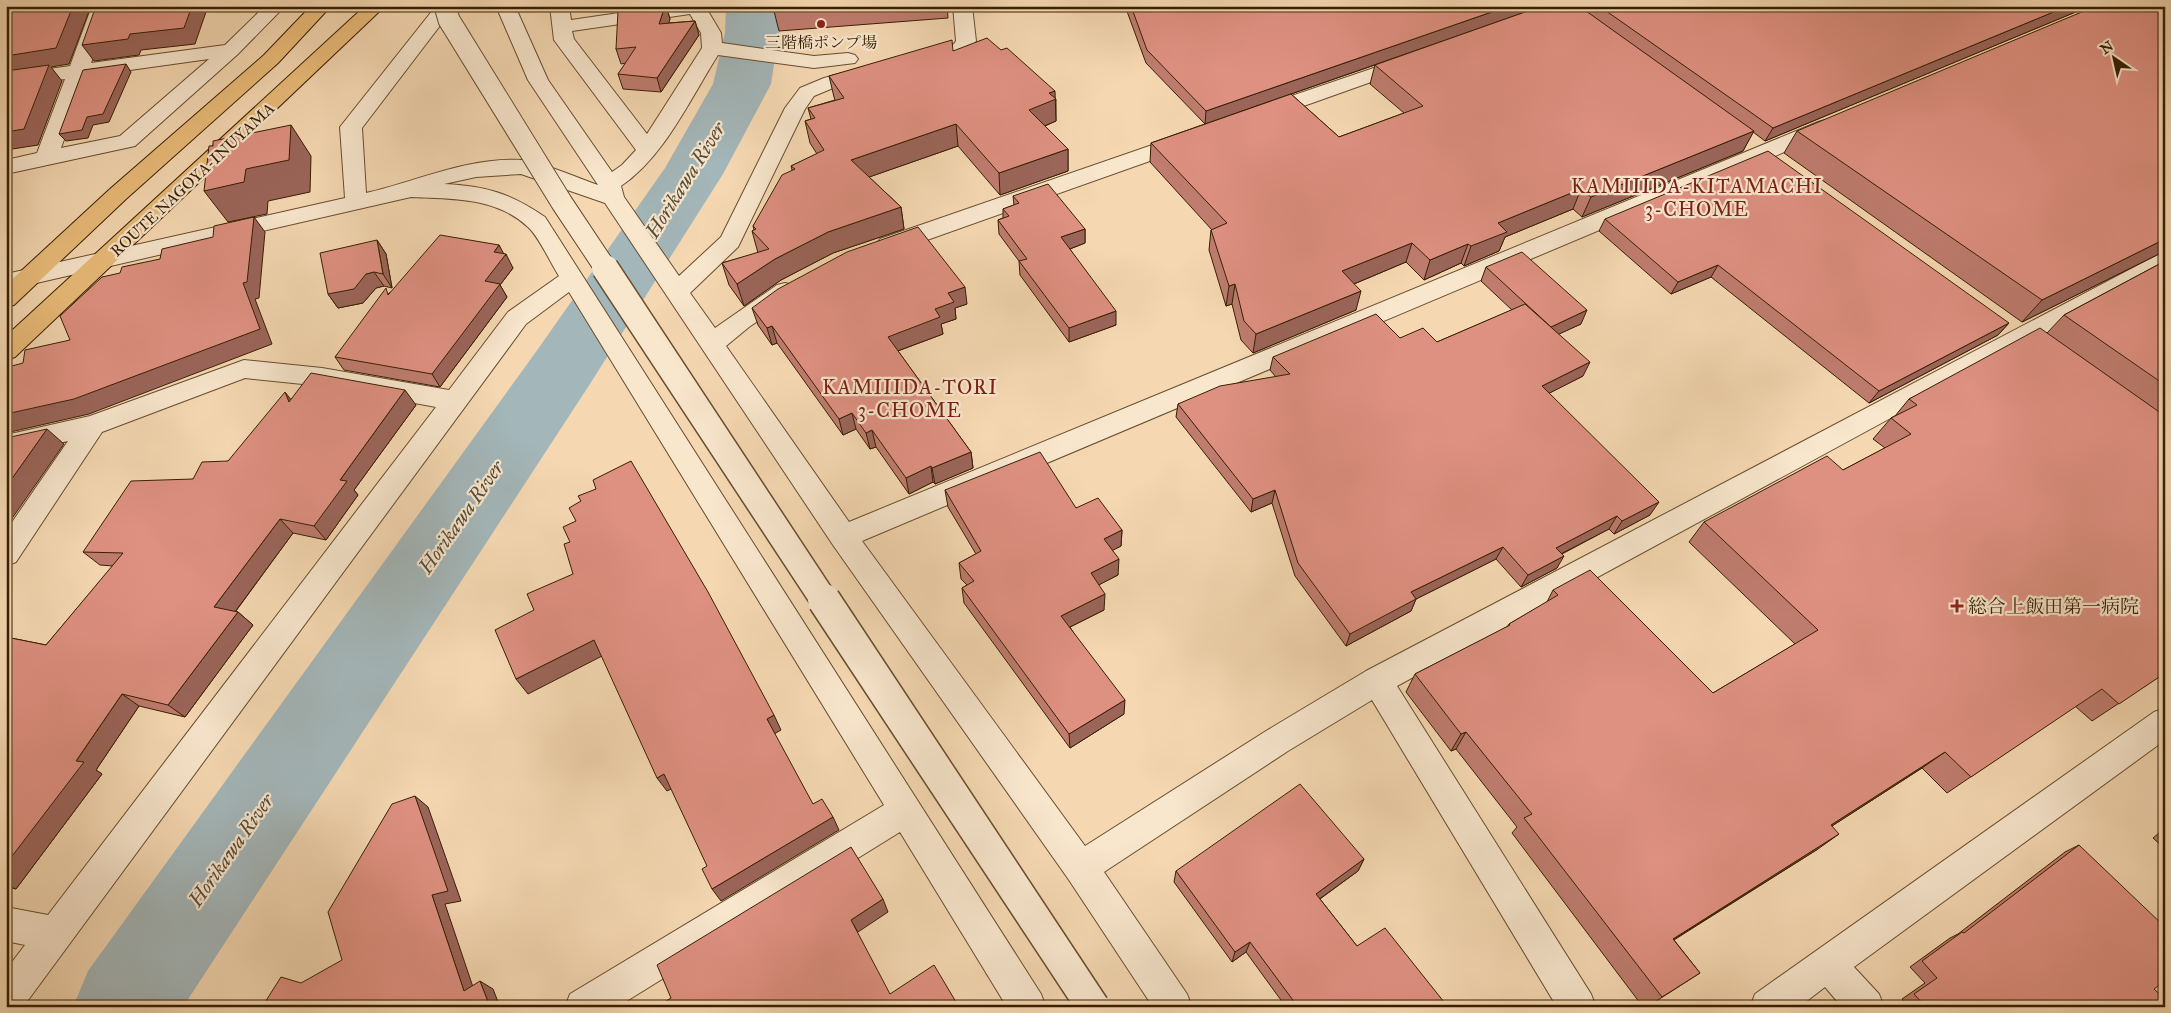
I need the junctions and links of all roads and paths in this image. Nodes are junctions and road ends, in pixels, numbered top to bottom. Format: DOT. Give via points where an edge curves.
graph roads {
  1 [pos="102,6"];
  2 [pos="276,6"];
  3 [pos="322,6"];
  4 [pos="376,6"];
  5 [pos="445,6"];
  6 [pos="505,6"];
  7 [pos="559,6"];
  8 [pos="962,6"];
  9 [pos="695,7"];
  10 [pos="563,27"];
  11 [pos="720,49"];
  12 [pos="231,50"];
  13 [pos="1426,56"];
  14 [pos="848,59"];
  15 [pos="76,71"];
  16 [pos="6,81"];
  17 [pos="1845,118"];
  18 [pos="1241,121"];
  19 [pos="1204,134"];
  20 [pos="1754,147"];
  21 [pos="648,150"];
  22 [pos="46,158"];
  23 [pos="6,167"];
  24 [pos="1786,170"];
  25 [pos="411,190"];
  26 [pos="611,191"];
  27 [pos="356,202"];
  28 [pos="869,252"];
  29 [pos="2165,259"];
  30 [pos="104,261"];
  31 [pos="31,276"];
  32 [pos="804,279"];
  33 [pos="6,282"];
  34 [pos="673,286"];
  35 [pos="579,288"];
  36 [pos="6,299"];
  37 [pos="2011,330"];
  38 [pos="712,344"];
  39 [pos="6,351"];
  40 [pos="2043,353"];
  41 [pos="338,355"];
  42 [pos="322,377"];
  43 [pos="454,400"];
  44 [pos="94,425"];
  45 [pos="6,445"];
  46 [pos="843,537"];
  47 [pos="6,554"];
  48 [pos="1377,680"];
  49 [pos="2165,722"];
  50 [pos="904,810"];
  51 [pos="1081,868"];
  52 [pos="6,924"];
  53 [pos="56,934"];
  54 [pos="1828,964"];
  55 [pos="6,1000"];
  56 [pos="583,1007"];
  57 [pos="1028,1007"];
  58 [pos="1094,1007"];
  59 [pos="1174,1007"];
  60 [pos="1578,1007"];
  61 [pos="1768,1007"];
  62 [pos="1866,1007"];
  1 -- 15 [label="street"];
  2 -- 12 [label="street"];
  3 -- 31 [label="main road, ROUTE NAGOYA-INUYAMA" via="271,58"];
  4 -- 30 [label="main road, ROUTE NAGOYA-INUYAMA"];
  5 -- 27 [label="street" via="351,127"];
  5 -- 58 [label="street, bridge" via="449,20 562,203"];
  6 -- 26 [label="street" via="538,80"];
  7 -- 10 [label="street"];
  8 -- 34 [label="street" via="966,41 962,48 831,82 807,92 795,108 730,241"];
  9 -- 10 [label="street"];
  9 -- 11 [label="street"];
  10 -- 21 [label="street" via="564,40"];
  11 -- 14 [label="street" via="814,62"];
  11 -- 21 [label="street"];
  12 -- 15 [label="street"];
  12 -- 22 [label="street" via="127,141"];
  13 -- 18 [label="street"];
  15 -- 16 [label="street"];
  15 -- 22 [label="street"];
  17 -- 20 [label="street"];
  19 -- 28 [label="street"];
  20 -- 24 [label="street"];
  20 -- 46 [label="street"];
  21 -- 26 [label="street"];
  22 -- 23 [label="street"];
  25 -- 26 [label="street" via="431,180 476,170 523,166"];
  25 -- 27 [label="street"];
  25 -- 35 [label="street" via="454,191 509,203 537,222"];
  26 -- 34 [label="street"];
  27 -- 30 [label="street"];
  29 -- 37 [label="street"];
  30 -- 31 [label="street"];
  30 -- 39 [label="main road, ROUTE NAGOYA-INUYAMA"];
  31 -- 33 [label="street"];
  31 -- 36 [label="main road, ROUTE NAGOYA-INUYAMA"];
  32 -- 38 [label="street" via="740,321"];
  34 -- 38 [label="street"];
  35 -- 43 [label="street" via="517,318"];
  35 -- 50 [label="street"];
  37 -- 40 [label="street"];
  37 -- 48 [label="street"];
  38 -- 46 [label="street"];
  41 -- 42 [label="street"];
  42 -- 43 [label="street"];
  42 -- 44 [label="street" via="244,369"];
  43 -- 53 [label="street"];
  44 -- 45 [label="street"];
  44 -- 47 [label="street"];
  46 -- 51 [label="street"];
  48 -- 51 [label="street"];
  48 -- 60 [label="street"];
  49 -- 54 [label="street"];
  50 -- 56 [label="street"];
  50 -- 57 [label="street"];
  51 -- 59 [label="street"];
  52 -- 53 [label="street"];
  53 -- 55 [label="street"];
  54 -- 61 [label="street"];
  54 -- 62 [label="street"];
}
